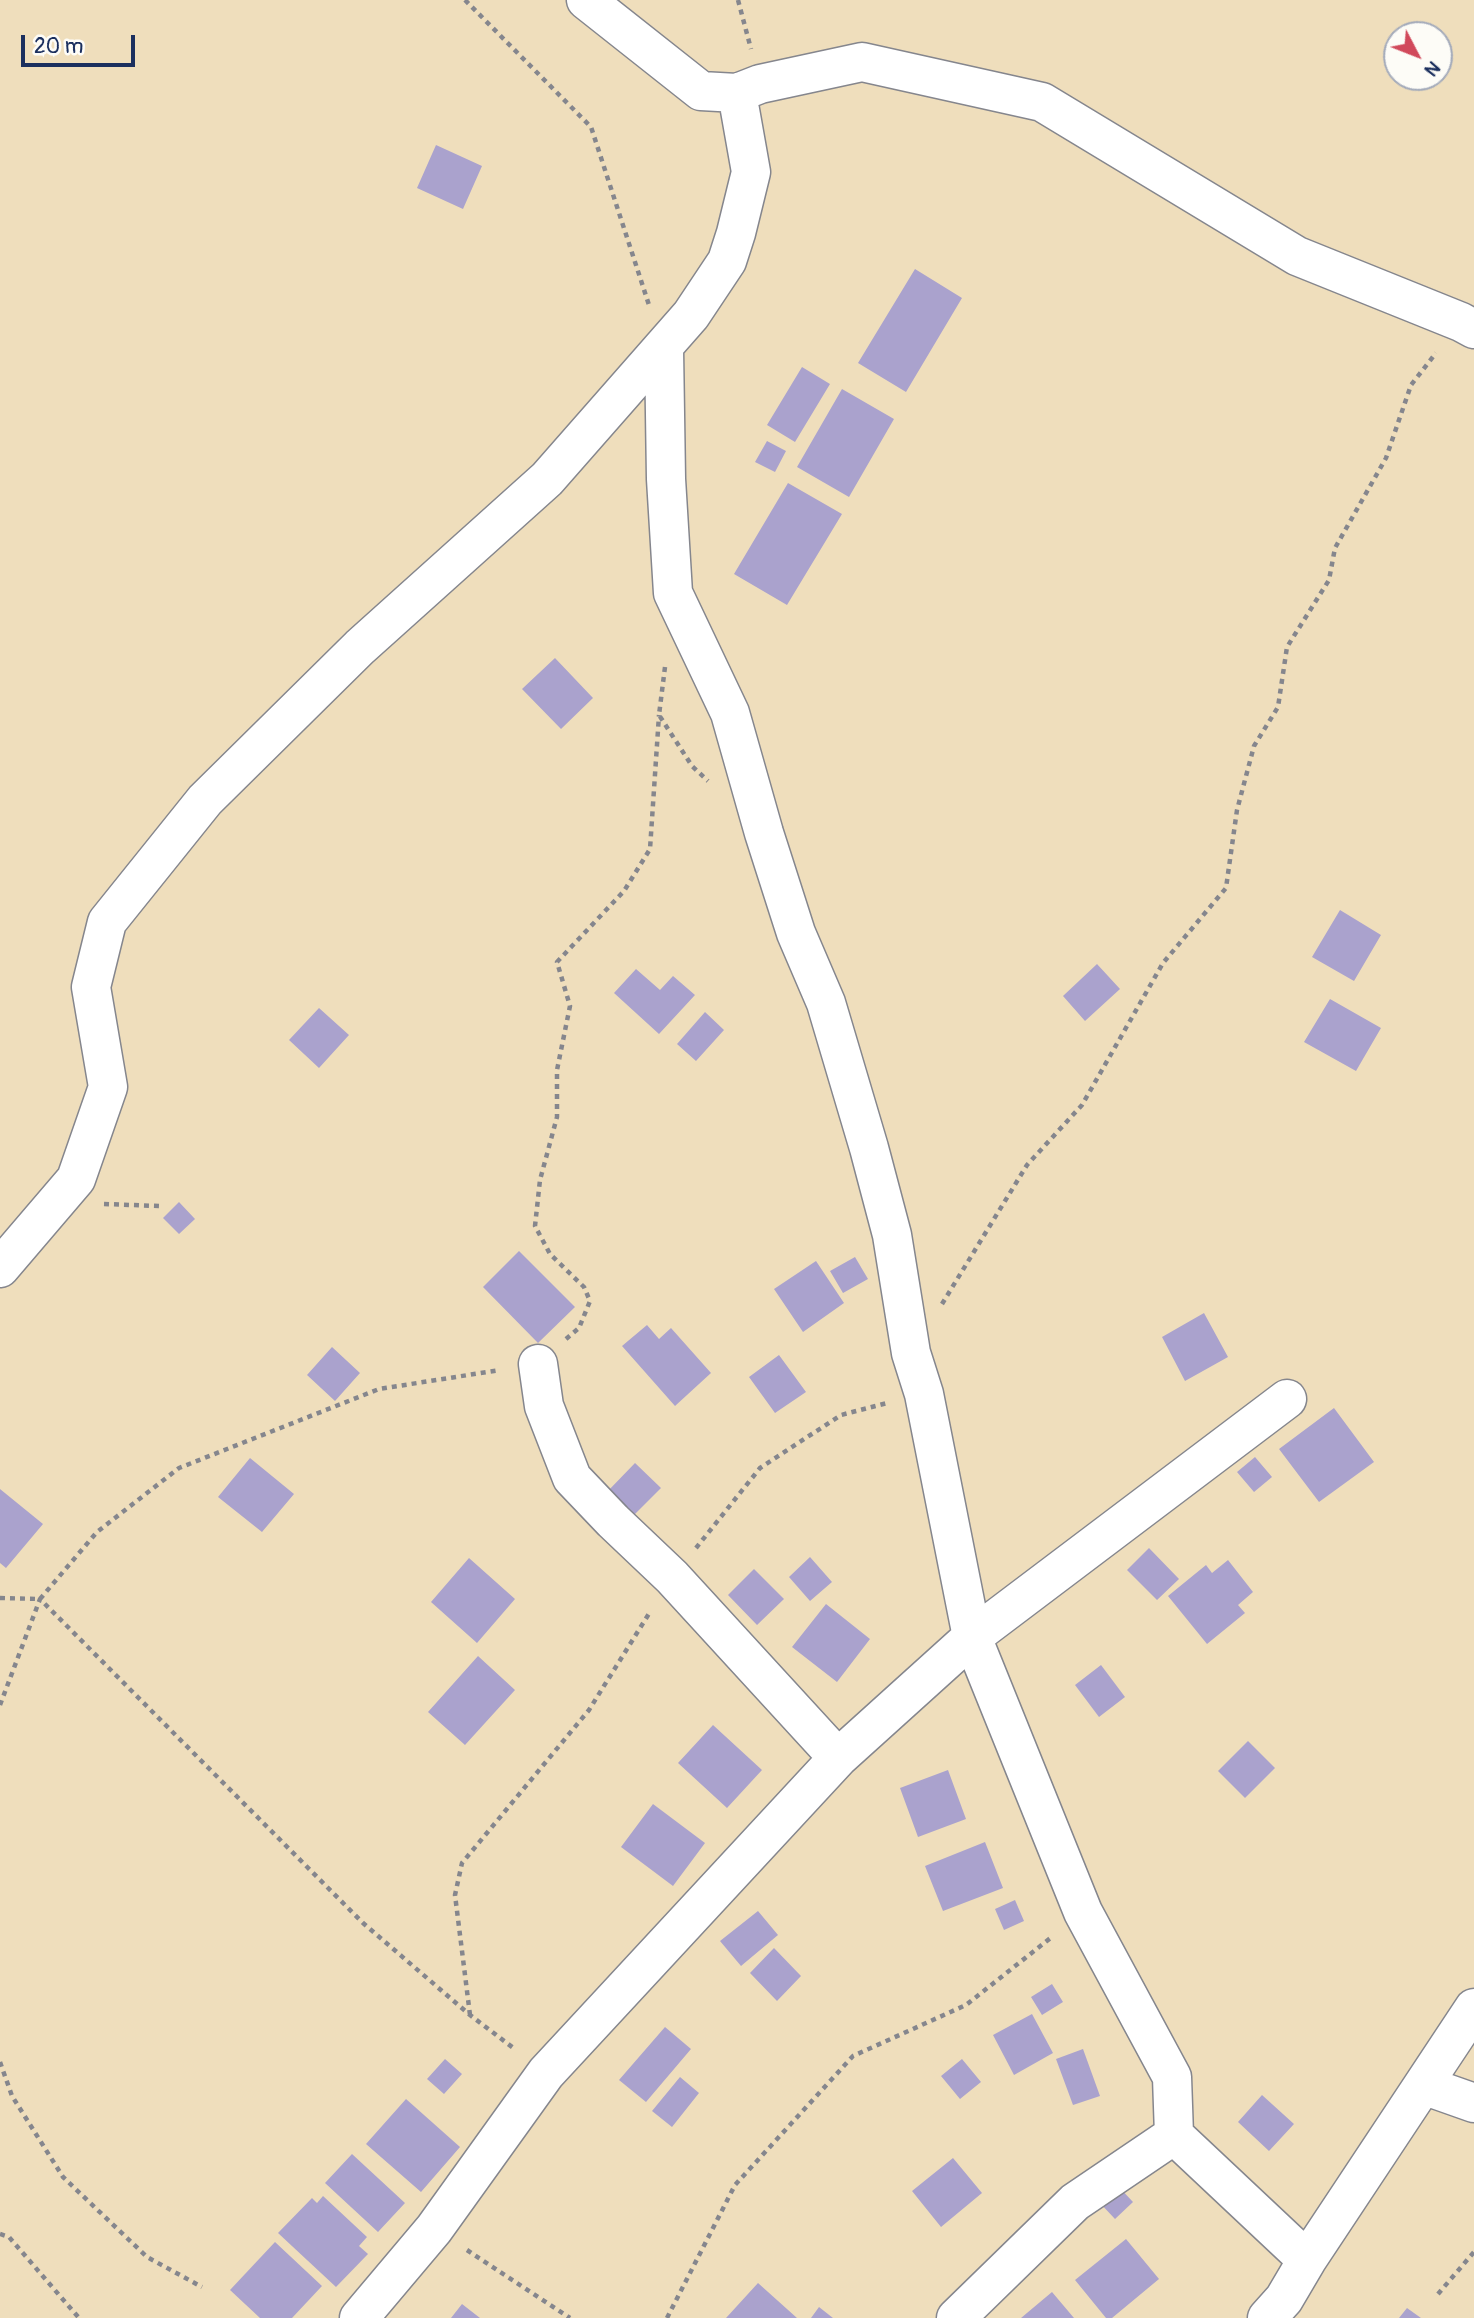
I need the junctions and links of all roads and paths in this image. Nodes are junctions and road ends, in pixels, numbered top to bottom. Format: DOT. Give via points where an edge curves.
graph roads {
  1 [pos="465,0"];
  2 [pos="586,0"];
  3 [pos="738,0"];
  4 [pos="748,88"];
  5 [pos="1467,326"];
  6 [pos="664,349"];
  7 [pos="659,715"];
  8 [pos="0,1268"];
  9 [pos="911,1353"];
  10 [pos="538,1364"];
  11 [pos="924,1394"];
  12 [pos="1287,1399"];
  13 [pos="672,1577"];
  14 [pos="0,1598"];
  15 [pos="40,1600"];
  16 [pos="972,1637"];
  17 [pos="0,1705"];
  18 [pos="838,1758"];
  19 [pos="1083,1912"];
  20 [pos="1474,2008"];
  21 [pos="470,2015"];
  22 [pos="0,2062"];
  23 [pos="546,2073"];
  24 [pos="1423,2085"];
  25 [pos="1474,2103"];
  26 [pos="1174,2134"];
  27 [pos="434,2229"];
  28 [pos="0,2234"];
  29 [pos="1474,2252"];
  30 [pos="1307,2260"];
  31 [pos="202,2287"];
  32 [pos="1438,2294"];
  33 [pos="79,2318"];
  34 [pos="359,2318"];
  35 [pos="570,2318"];
  36 [pos="667,2318"];
  37 [pos="956,2318"];
  38 [pos="1267,2318"];
  1 -- 6 [label="path" via="592,127"];
  2 -- 4 [label="street" via="701,91"];
  3 -- 4 [label="path"];
  4 -- 5 [label="street" via="862,61 1041,102 1297,256"];
  4 -- 6 [label="street" via="751,172 727,261"];
  5 -- 9 [label="path" via="1411,385 1386,458 1335,548 1329,580 1287,647 1278,707 1254,746 1237,810 1226,888 1163,963 1082,1105 1027,1165"];
  6 -- 8 [label="street" via="547,479 360,647 205,800 107,922 91,986 108,1087 76,1179"];
  6 -- 9 [label="street" via="673,593 730,713 796,933 826,1003 892,1235"];
  7 -- 10 [label="path" via="650,849 624,891 557,962 570,1006 557,1070 558,1117 540,1180 534,1226 550,1254 584,1287 590,1301 579,1328"];
  9 -- 11 [label="street"];
  10 -- 13 [label="street" via="544,1406 572,1478"];
  10 -- 15 [label="path" via="379,1389 178,1468 97,1532"];
  11 -- 13 [label="path" via="841,1415 760,1468"];
  11 -- 16 [label="street"];
  12 -- 16 [label="street"];
  13 -- 18 [label="street"];
  13 -- 21 [label="path" via="589,1710 462,1863 456,1895"];
  14 -- 15 [label="path"];
  15 -- 17 [label="path"];
  15 -- 21 [label="path" via="363,1923"];
  16 -- 18 [label="street"];
  16 -- 19 [label="street"];
  18 -- 23 [label="street"];
  19 -- 26 [label="street" via="1172,2077"];
  19 -- 36 [label="path" via="966,2005 853,2056 735,2185"];
  20 -- 24 [label="street"];
  21 -- 23 [label="path"];
  22 -- 31 [label="path" via="12,2096 62,2177 147,2257"];
  23 -- 27 [label="street"];
  24 -- 25 [label="street"];
  24 -- 30 [label="street"];
  26 -- 30 [label="street"];
  26 -- 37 [label="street" via="1075,2202"];
  27 -- 34 [label="street"];
  27 -- 35 [label="path"];
  28 -- 33 [label="path" via="9,2237"];
  29 -- 32 [label="path"];
  30 -- 38 [label="street"];
}
